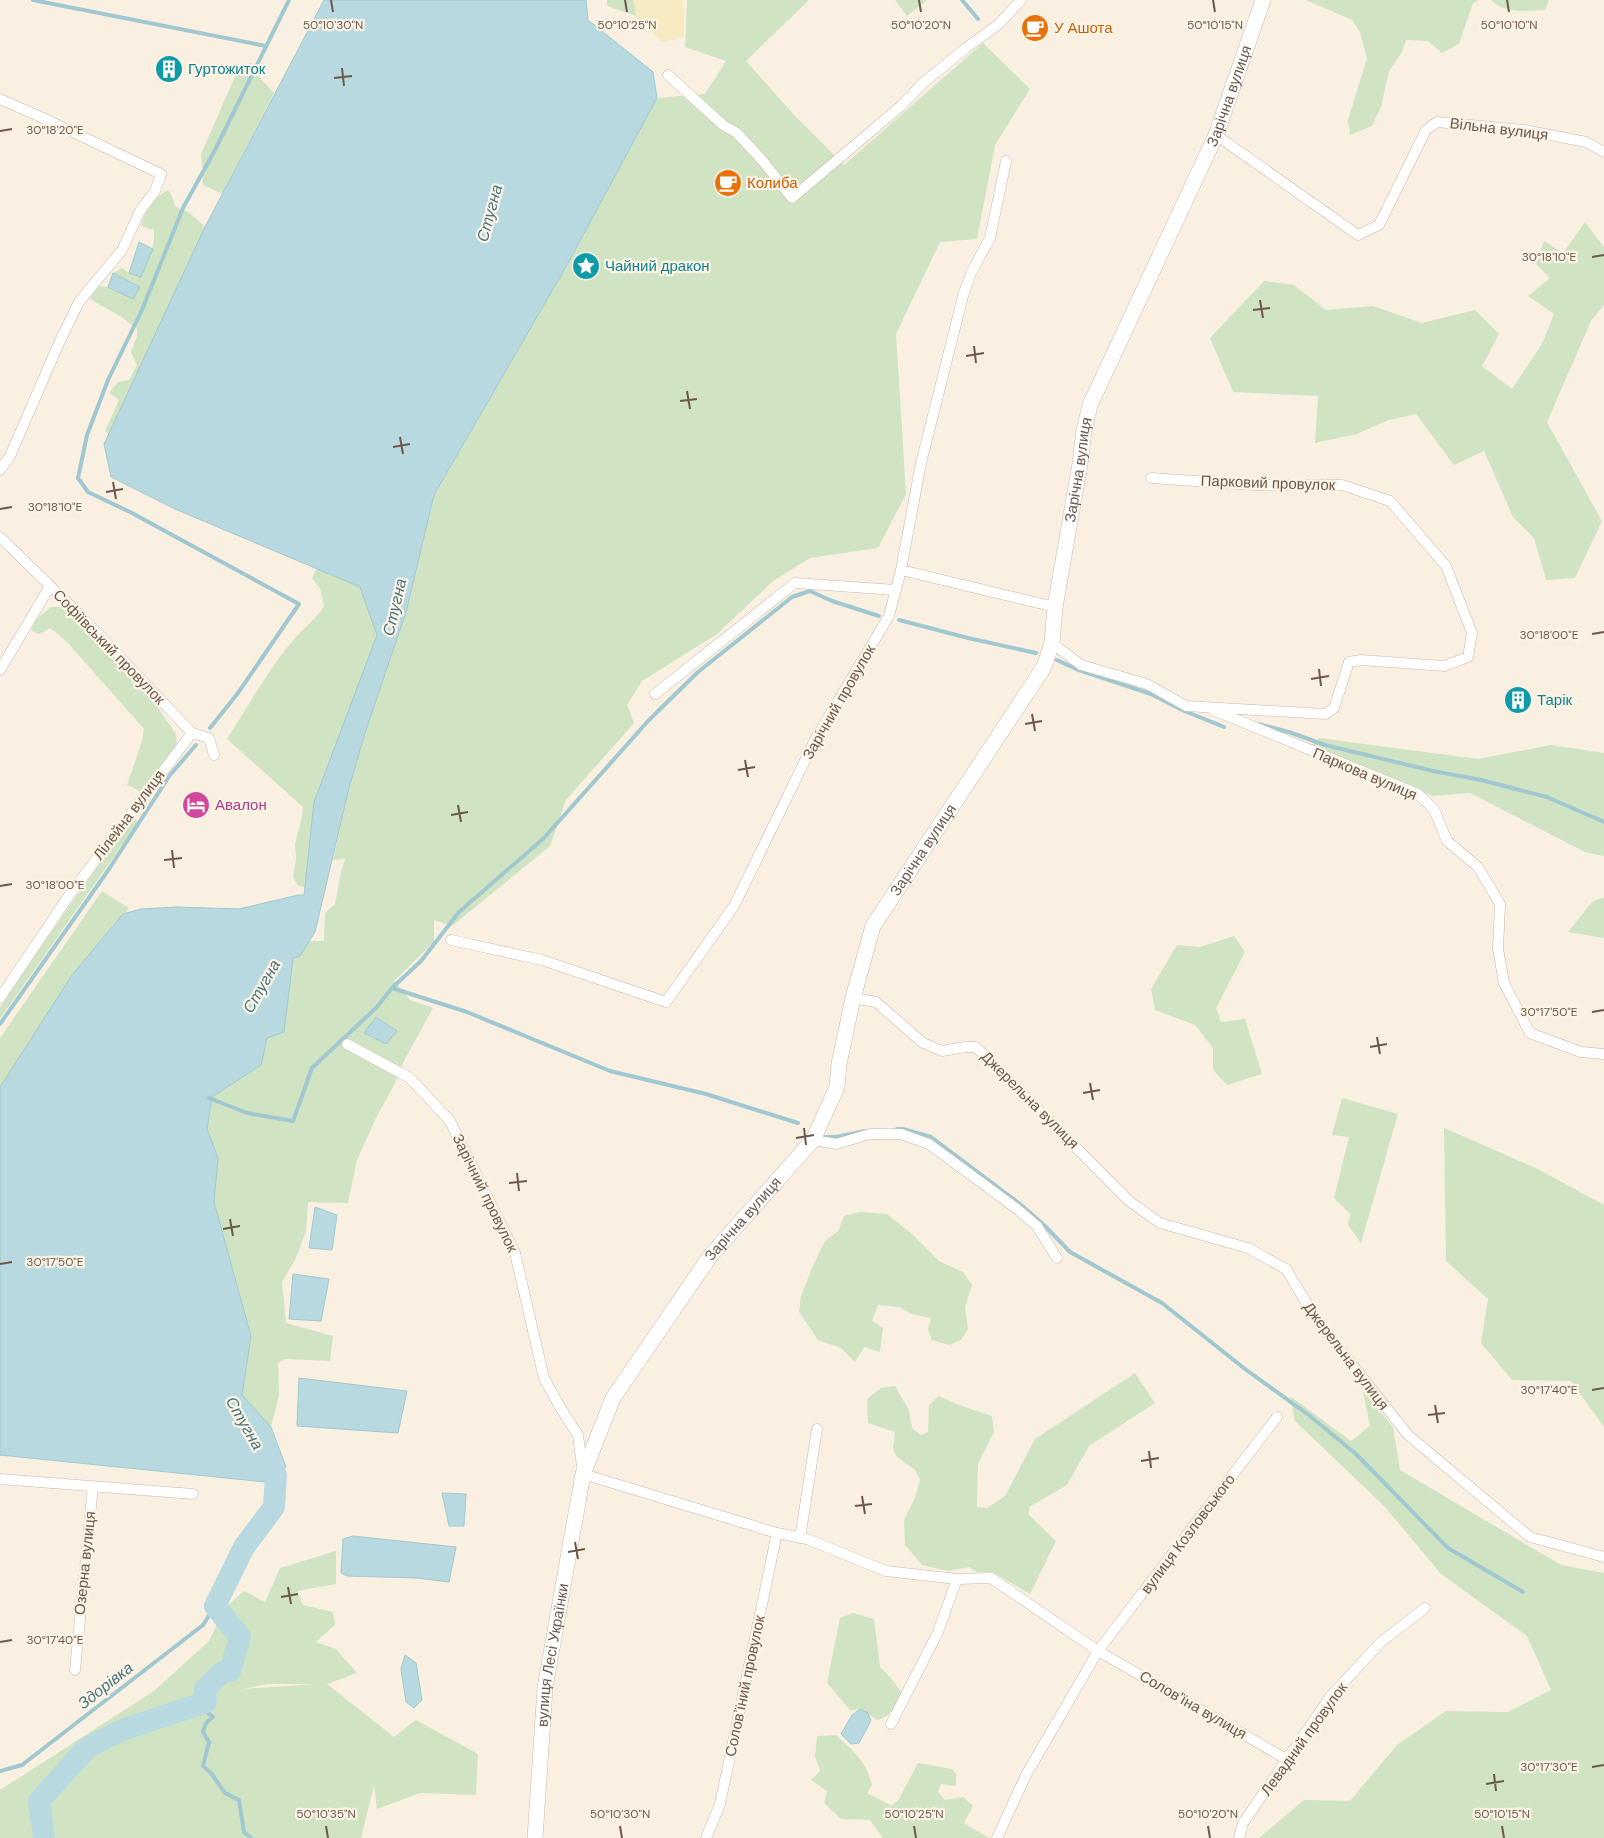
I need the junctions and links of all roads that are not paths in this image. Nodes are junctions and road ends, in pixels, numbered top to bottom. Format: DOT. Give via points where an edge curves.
graph roads {
  1 [pos="1021,0"];
  2 [pos="1263,0"];
  3 [pos="668,75"];
  4 [pos="0,99"];
  5 [pos="1216,135"];
  6 [pos="1604,152"];
  7 [pos="1006,161"];
  8 [pos="0,470"];
  9 [pos="1152,478"];
  10 [pos="0,537"];
  11 [pos="901,570"];
  12 [pos="50,586"];
  13 [pos="896,590"];
  14 [pos="1055,607"];
  15 [pos="1052,643"];
  16 [pos="0,670"];
  17 [pos="655,694"];
  18 [pos="1208,708"];
  19 [pos="192,733"];
  20 [pos="214,755"];
  21 [pos="451,940"];
  22 [pos="0,998"];
  23 [pos="853,998"];
  24 [pos="347,1044"];
  25 [pos="1604,1054"];
  26 [pos="813,1140"];
  27 [pos="1057,1258"];
  28 [pos="1277,1417"];
  29 [pos="816,1429"];
  30 [pos="583,1474"];
  31 [pos="0,1479"];
  32 [pos="93,1486"];
  33 [pos="192,1494"];
  34 [pos="777,1533"];
  35 [pos="800,1538"];
  36 [pos="1604,1557"];
  37 [pos="958,1579"];
  38 [pos="1425,1608"];
  39 [pos="1098,1651"];
  40 [pos="75,1670"];
  41 [pos="891,1724"];
  42 [pos="1288,1760"];
  43 [pos="535,1838"];
  44 [pos="706,1838"];
  45 [pos="997,1838"];
  46 [pos="1239,1838"];
  1 -- 3 [label="street" via="999,24 923,83 901,106 792,198 737,133 723,125"];
  2 -- 5 [label="street, Зарічна вулиця"];
  4 -- 8 [label="street" via="161,174 122,250 79,302 10,456"];
  5 -- 6 [label="street, Вільна вулиця" via="1358,235 1379,225 1426,130 1437,122 1533,131 1586,142"];
  5 -- 14 [label="street, Зарічна вулиця" via="1090,405"];
  7 -- 11 [label="street, Зарічний провулок" via="990,238 963,296 921,463"];
  9 -- 18 [label="street, Парковий провулок" via="1254,485 1342,485 1390,501 1446,566 1472,633 1468,657 1444,666 1361,660 1349,662 1334,708 1326,714"];
  10 -- 12 [label="street, Софіївський провулок"];
  11 -- 13 [label="street, Зарічний провулок"];
  11 -- 14 [label="street"];
  12 -- 16 [label="street"];
  12 -- 19 [label="street, Софіївський провулок"];
  13 -- 17 [label="street" via="795,583"];
  13 -- 21 [label="street, Зарічний провулок" via="890,616 817,736 734,906 666,1002 542,960"];
  14 -- 15 [label="street, Зарічна вулиця"];
  15 -- 18 [label="street, Парковий провулок" via="1081,665 1147,684 1186,706"];
  15 -- 23 [label="street, Зарічна вулиця" via="1044,667 873,926"];
  18 -- 25 [label="street, Паркова вулиця" via="1418,794 1434,809 1447,841 1478,867 1500,904 1498,949 1504,983 1530,1033 1581,1052"];
  19 -- 20 [label="street, Софіївський провулок" via="209,738"];
  19 -- 22 [label="street, Лілейна вулиця" via="70,894"];
  23 -- 26 [label="street, Зарічна вулиця" via="837,1087"];
  23 -- 36 [label="street, Джерельна вулиця" via="876,1002 923,1043 942,1051 976,1047 1129,1201 1160,1222 1248,1248 1286,1269 1316,1319 1408,1435 1530,1537"];
  24 -- 30 [label="street, Зарічний провулок" via="410,1078 450,1121 515,1253 544,1378 578,1435"];
  26 -- 27 [label="street" via="836,1144 870,1134 901,1134 929,1144 1037,1226"];
  26 -- 30 [label="street, Зарічна вулиця" via="711,1255 613,1398"];
  28 -- 39 [label="street, вулиця Козловського"];
  29 -- 35 [label="street"];
  30 -- 34 [label="street"];
  30 -- 43 [label="street, вулиця Лесі Українки" via="545,1688"];
  31 -- 32 [label="street"];
  32 -- 33 [label="street"];
  32 -- 40 [label="street, Озерна вулиця"];
  34 -- 35 [label="street, Соловʼїна вулиця"];
  34 -- 44 [label="street, Соловʼїний провулок" via="720,1804"];
  35 -- 37 [label="street, Соловʼїна вулиця" via="886,1571"];
  37 -- 39 [label="street, Соловʼїна вулиця" via="991,1578"];
  37 -- 41 [label="street" via="938,1632"];
  38 -- 42 [label="street, Левадний провулок" via="1381,1642 1330,1697"];
  39 -- 42 [label="street, Соловʼїна вулиця"];
  39 -- 45 [label="street" via="1026,1774"];
  42 -- 46 [label="street, Левадний провулок" via="1243,1823"];
}
